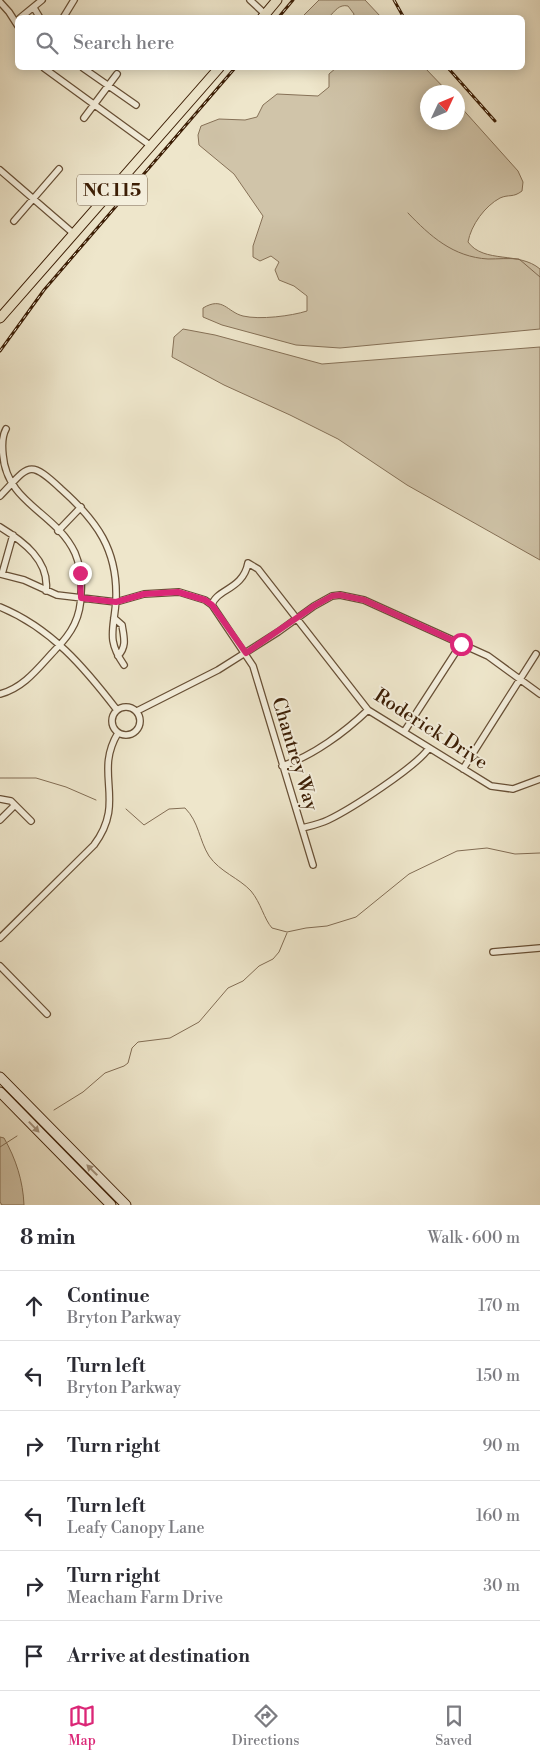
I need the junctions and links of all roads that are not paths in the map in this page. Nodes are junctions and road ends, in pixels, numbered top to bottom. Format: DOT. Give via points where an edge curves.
graph roads {
  1 [pos="42,0"];
  2 [pos="74,0"];
  3 [pos="250,0"];
  4 [pos="277,0"];
  5 [pos="0,2"];
  6 [pos="34,8"];
  7 [pos="25,15"];
  8 [pos="38,15"];
  9 [pos="66,15"];
  10 [pos="262,15"];
  11 [pos="264,15"];
  12 [pos="15,19"];
  13 [pos="47,70"];
  14 [pos="86,70"];
  15 [pos="216,70"];
  16 [pos="117,74"];
  17 [pos="108,85"];
  18 [pos="94,103"];
  19 [pos="136,105"];
  20 [pos="84,118"];
  21 [pos="151,146"];
  22 [pos="58,169"];
  23 [pos="0,170"];
  24 [pos="33,199"];
  25 [pos="14,222"];
  26 [pos="74,234"];
  27 [pos="0,318"];
  28 [pos="3,431"];
  29 [pos="11,485"];
  30 [pos="0,496"];
  31 [pos="81,507"];
  32 [pos="0,527"];
  33 [pos="58,531"];
  34 [pos="13,535"];
  35 [pos="1,574"];
  36 [pos="46,591"];
  37 [pos="81,598"];
  38 [pos="116,602"];
  39 [pos="212,605"];
  40 [pos="0,607"];
  41 [pos="114,618"];
  42 [pos="298,618"];
  43 [pos="61,644"];
  44 [pos="461,644"];
  45 [pos="246,653"];
  46 [pos="536,654"];
  47 [pos="118,656"];
  48 [pos="124,666"];
  49 [pos="520,678"];
  50 [pos="0,694"];
  51 [pos="540,694"];
  52 [pos="117,710"];
  53 [pos="368,710"];
  54 [pos="138,711"];
  55 [pos="404,732"];
  56 [pos="118,733"];
  57 [pos="429,748"];
  58 [pos="282,766"];
  59 [pos="463,769"];
  60 [pos="540,779"];
  61 [pos="0,799"];
  62 [pos="15,805"];
  63 [pos="0,820"];
  64 [pos="31,821"];
  65 [pos="302,828"];
  66 [pos="313,864"];
  67 [pos="0,938"];
  68 [pos="540,948"];
  69 [pos="493,952"];
  70 [pos="0,966"];
  71 [pos="46,1014"];
  72 [pos="0,1077"];
  73 [pos="0,1092"];
  74 [pos="111,1205"];
  75 [pos="126,1205"];
  1 -- 6 [label="street"];
  2 -- 9 [label="street"];
  3 -- 10 [label="street"];
  4 -- 11 [label="main road"];
  5 -- 12 [label="street"];
  6 -- 7 [label="street"];
  6 -- 8 [label="street"];
  13 -- 18 [label="street"];
  14 -- 17 [label="street"];
  15 -- 21 [label="main road, NC 115"];
  16 -- 17 [label="street"];
  17 -- 18 [label="street"];
  17 -- 19 [label="street"];
  18 -- 20 [label="street"];
  18 -- 21 [label="street"];
  21 -- 26 [label="main road, NC 115"];
  22 -- 24 [label="street"];
  23 -- 24 [label="street"];
  24 -- 25 [label="street"];
  24 -- 26 [label="street"];
  26 -- 27 [label="main road, NC 115"];
  28 -- 29 [label="street" via="4,466"];
  29 -- 30 [label="street"];
  29 -- 31 [label="street" via="24,471 35,468 44,472"];
  29 -- 33 [label="street"];
  31 -- 33 [label="street"];
  31 -- 38 [label="street" via="105,540 113,563"];
  32 -- 34 [label="street"];
  33 -- 37 [label="street" via="76,557 82,583"];
  34 -- 35 [label="street"];
  34 -- 36 [label="street" via="44,568"];
  35 -- 36 [label="street" via="24,580"];
  36 -- 37 [label="street"];
  37 -- 38 [label="street"];
  37 -- 43 [label="street" via="74,627"];
  38 -- 39 [label="street" via="144,594 178,592"];
  38 -- 41 [label="street"];
  39 -- 42 [label="street, Roderick Drive" via="215,598 243,579 248,563 258,569"];
  39 -- 45 [label="street, Chantrey Way"];
  40 -- 43 [label="street" via="40,628"];
  41 -- 47 [label="street" via="112,635"];
  41 -- 47 [label="street" via="122,625 125,641"];
  42 -- 44 [label="street" via="332,596 350,596"];
  42 -- 45 [label="street"];
  42 -- 53 [label="street, Roderick Drive"];
  43 -- 50 [label="street" via="25,682"];
  43 -- 52 [label="street"];
  44 -- 49 [label="street" via="488,656"];
  44 -- 55 [label="street"];
  45 -- 54 [label="street"];
  45 -- 58 [label="street, Chantrey Way" via="253,666"];
  46 -- 49 [label="street"];
  47 -- 48 [label="street"];
  49 -- 51 [label="street"];
  49 -- 59 [label="street"];
  52 -- 54 [label="street" via="126,706"];
  52 -- 56 [label="street" via="112,720"];
  53 -- 55 [label="street, Roderick Drive"];
  53 -- 58 [label="street" via="306,756"];
  54 -- 56 [label="street" via="141,720 135,732 127,735"];
  55 -- 57 [label="street, Roderick Drive"];
  56 -- 67 [label="street" via="108,752 111,808 102,835"];
  57 -- 59 [label="street, Roderick Drive"];
  57 -- 65 [label="street" via="410,767 343,812 327,821"];
  58 -- 65 [label="street, Chantrey Way"];
  59 -- 60 [label="street, Roderick Drive" via="491,786 508,789 520,788"];
  61 -- 62 [label="street"];
  62 -- 63 [label="street"];
  62 -- 64 [label="street"];
  65 -- 66 [label="street, Chantrey Way"];
  68 -- 69 [label="street"];
  70 -- 71 [label="street"];
  75 -- 72 [label="street, one-way"];
  73 -- 74 [label="street, one-way"];
}
